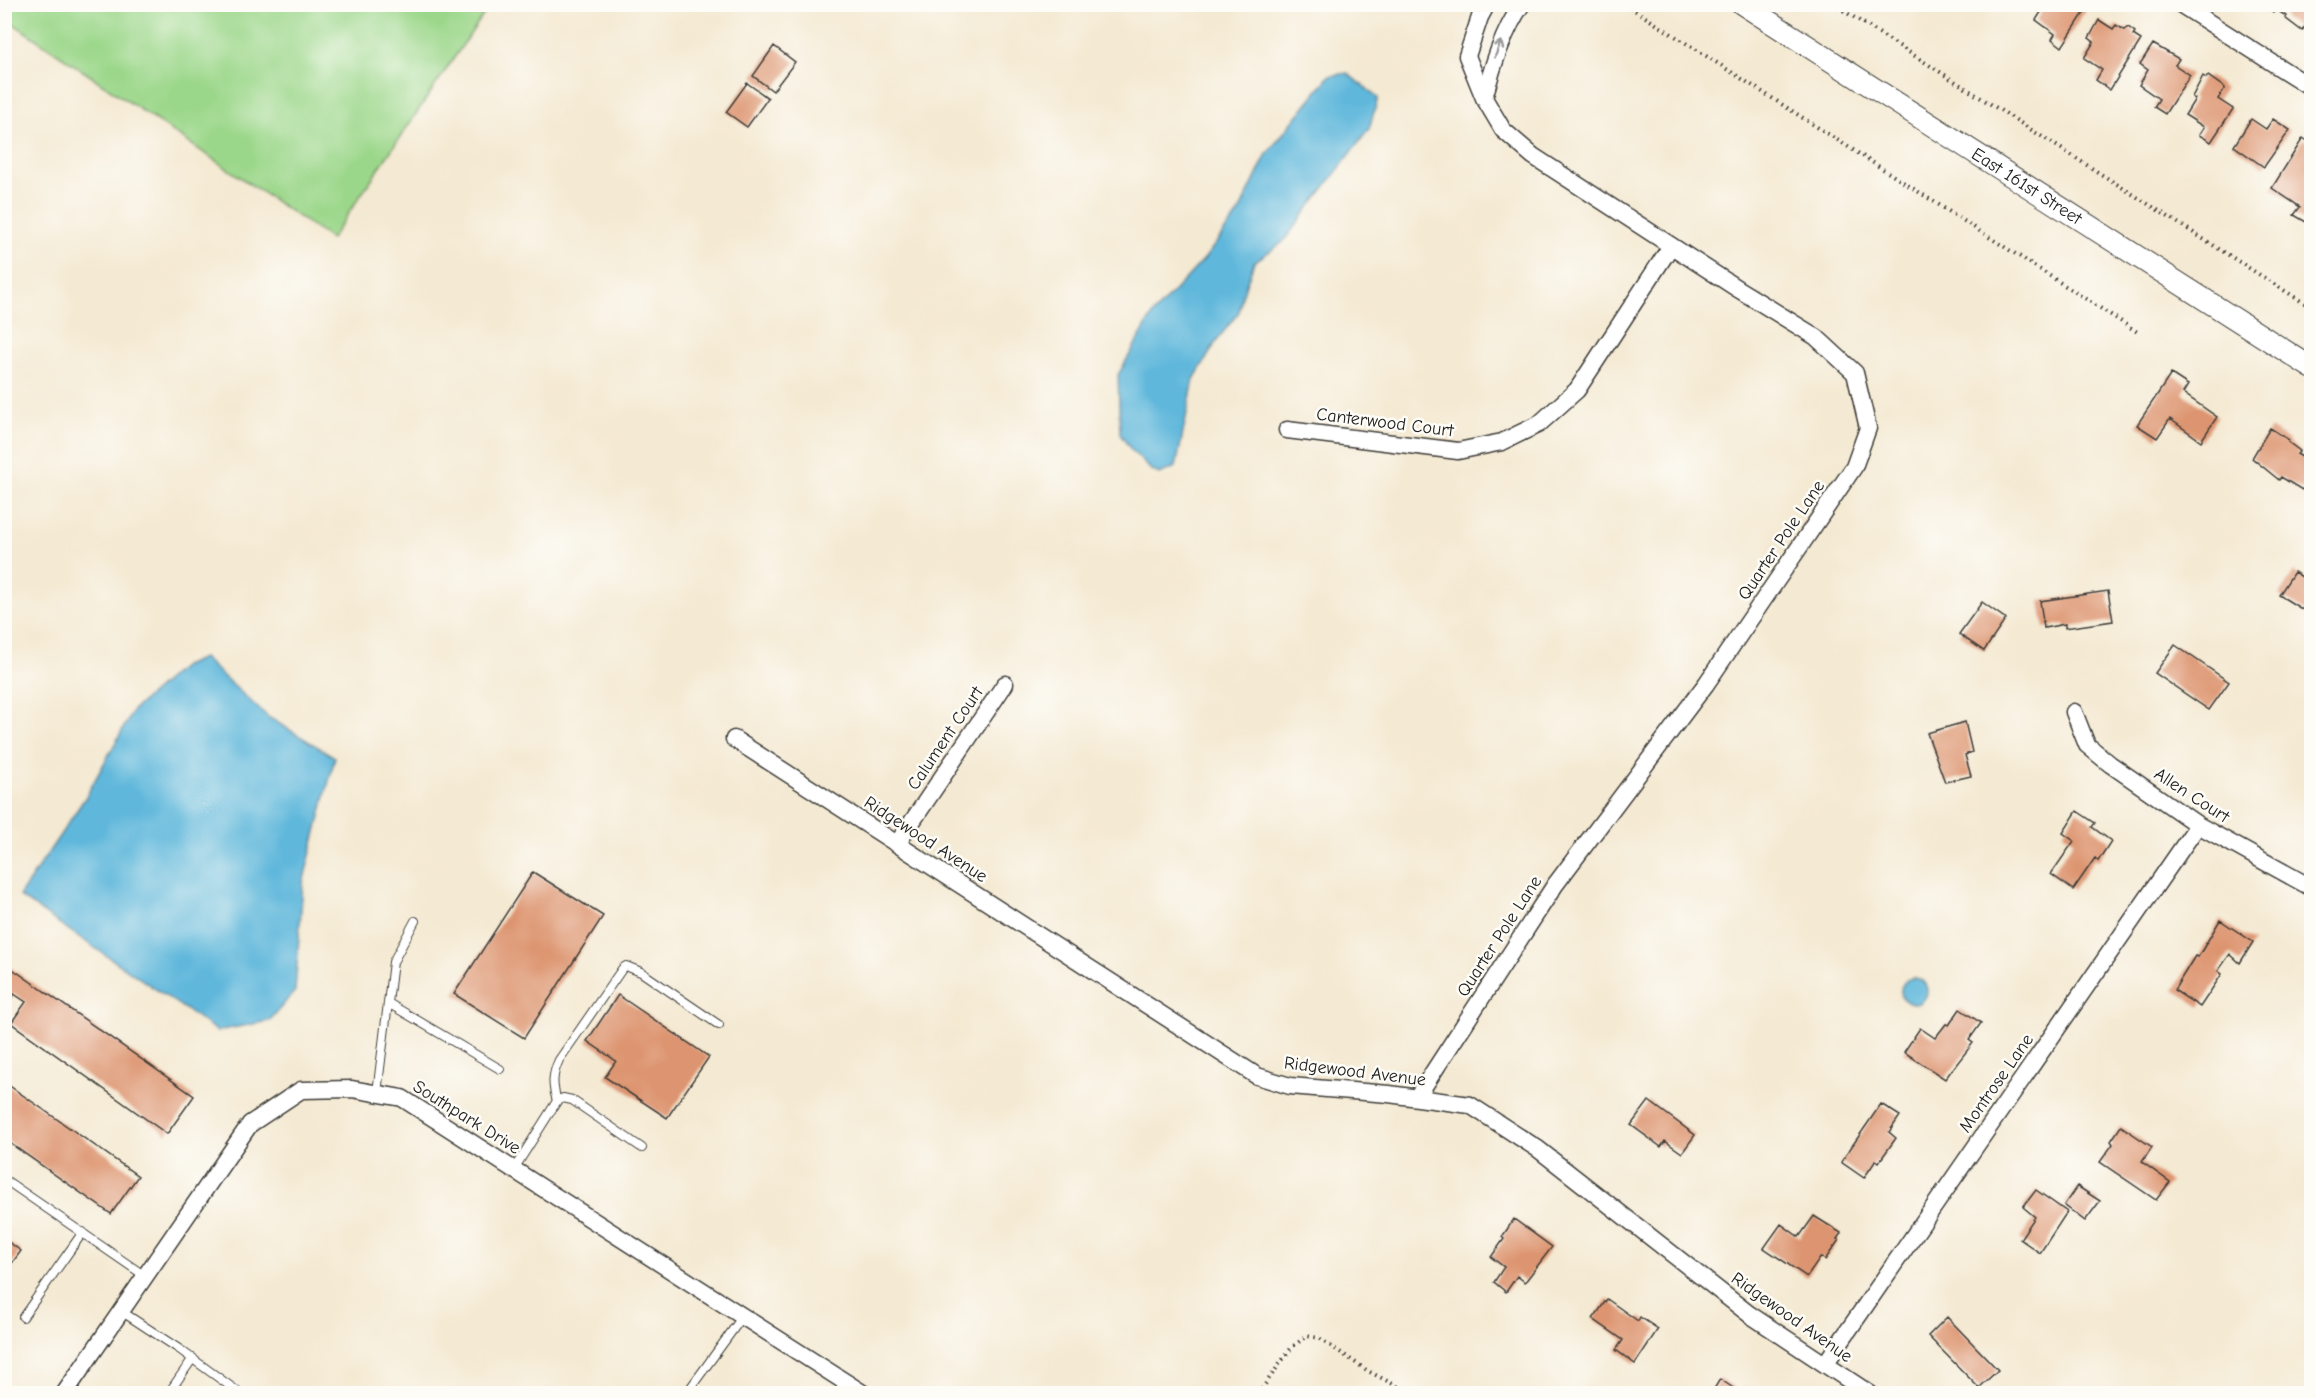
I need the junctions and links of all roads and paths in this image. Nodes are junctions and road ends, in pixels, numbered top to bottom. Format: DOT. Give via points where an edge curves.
graph roads {
  1 [pos="1487,4"];
  2 [pos="1522,4"];
  3 [pos="1625,4"];
  4 [pos="1742,4"];
  5 [pos="1833,4"];
  6 [pos="2180,4"];
  7 [pos="2204,11"];
  8 [pos="2312,88"];
  9 [pos="1484,98"];
  10 [pos="1671,246"];
  11 [pos="2312,308"];
  12 [pos="2139,333"];
  13 [pos="2312,368"];
  14 [pos="1287,430"];
  15 [pos="1005,684"];
  16 [pos="2074,712"];
  17 [pos="734,739"];
  18 [pos="2199,825"];
  19 [pos="897,844"];
  20 [pos="2312,888"];
  21 [pos="415,921"];
  22 [pos="388,1003"];
  23 [pos="719,1025"];
  24 [pos="500,1069"];
  25 [pos="377,1093"];
  26 [pos="1417,1097"];
  27 [pos="557,1101"];
  28 [pos="642,1148"];
  29 [pos="514,1169"];
  30 [pos="4,1179"];
  31 [pos="82,1233"];
  32 [pos="145,1276"];
  33 [pos="121,1311"];
  34 [pos="743,1316"];
  35 [pos="23,1317"];
  36 [pos="192,1358"];
  37 [pos="1825,1364"];
  38 [pos="64,1394"];
  39 [pos="168,1394"];
  40 [pos="241,1394"];
  41 [pos="686,1394"];
  42 [pos="864,1394"];
  43 [pos="1258,1394"];
  44 [pos="1412,1394"];
  45 [pos="1870,1394"];
  1 -- 9 [label="street, Quarter Pole Lane" via="1467,56"];
  9 -- 2 [label="street, one-way" via="1507,26"];
  3 -- 12 [label="path"];
  4 -- 13 [label="street, East 161st Street"];
  5 -- 11 [label="path"];
  6 -- 7 [label="street"];
  7 -- 8 [label="street"];
  9 -- 10 [label="street, Quarter Pole Lane" via="1503,130 1533,156"];
  10 -- 14 [label="street, Canterwood Court" via="1577,390 1539,424 1502,442 1458,451"];
  10 -- 26 [label="street, Quarter Pole Lane" via="1816,337 1854,373 1868,428 1854,467 1706,684 1556,885"];
  15 -- 19 [label="street, Calument Court"];
  16 -- 18 [label="street, Allen Court" via="2087,745"];
  17 -- 19 [label="street, Ridgewood Avenue"];
  18 -- 20 [label="street, Allen Court"];
  18 -- 37 [label="street, Montrose Lane"];
  19 -- 26 [label="street, Ridgewood Avenue" via="1257,1076 1290,1086"];
  21 -- 22 [label="lane" via="393,962"];
  22 -- 24 [label="lane"];
  22 -- 25 [label="lane"];
  23 -- 27 [label="lane" via="626,966 559,1060 553,1085"];
  25 -- 29 [label="street, Southpark Drive" via="402,1098"];
  25 -- 32 [label="street, Southpark Drive" via="352,1089 301,1090 250,1124"];
  26 -- 37 [label="street, Ridgewood Avenue" via="1470,1105 1511,1130 1749,1314"];
  27 -- 28 [label="lane" via="572,1100"];
  27 -- 29 [label="lane"];
  29 -- 34 [label="street, Southpark Drive"];
  30 -- 31 [label="lane"];
  31 -- 32 [label="lane"];
  31 -- 35 [label="lane"];
  32 -- 33 [label="street, Southpark Drive"];
  33 -- 36 [label="lane"];
  33 -- 38 [label="street, Southpark Drive"];
  34 -- 41 [label="lane"];
  34 -- 42 [label="street, Southpark Drive"];
  36 -- 39 [label="lane"];
  36 -- 40 [label="lane"];
  37 -- 45 [label="street, Ridgewood Avenue"];
  43 -- 44 [label="path" via="1292,1347 1307,1336 1319,1338"];
}
